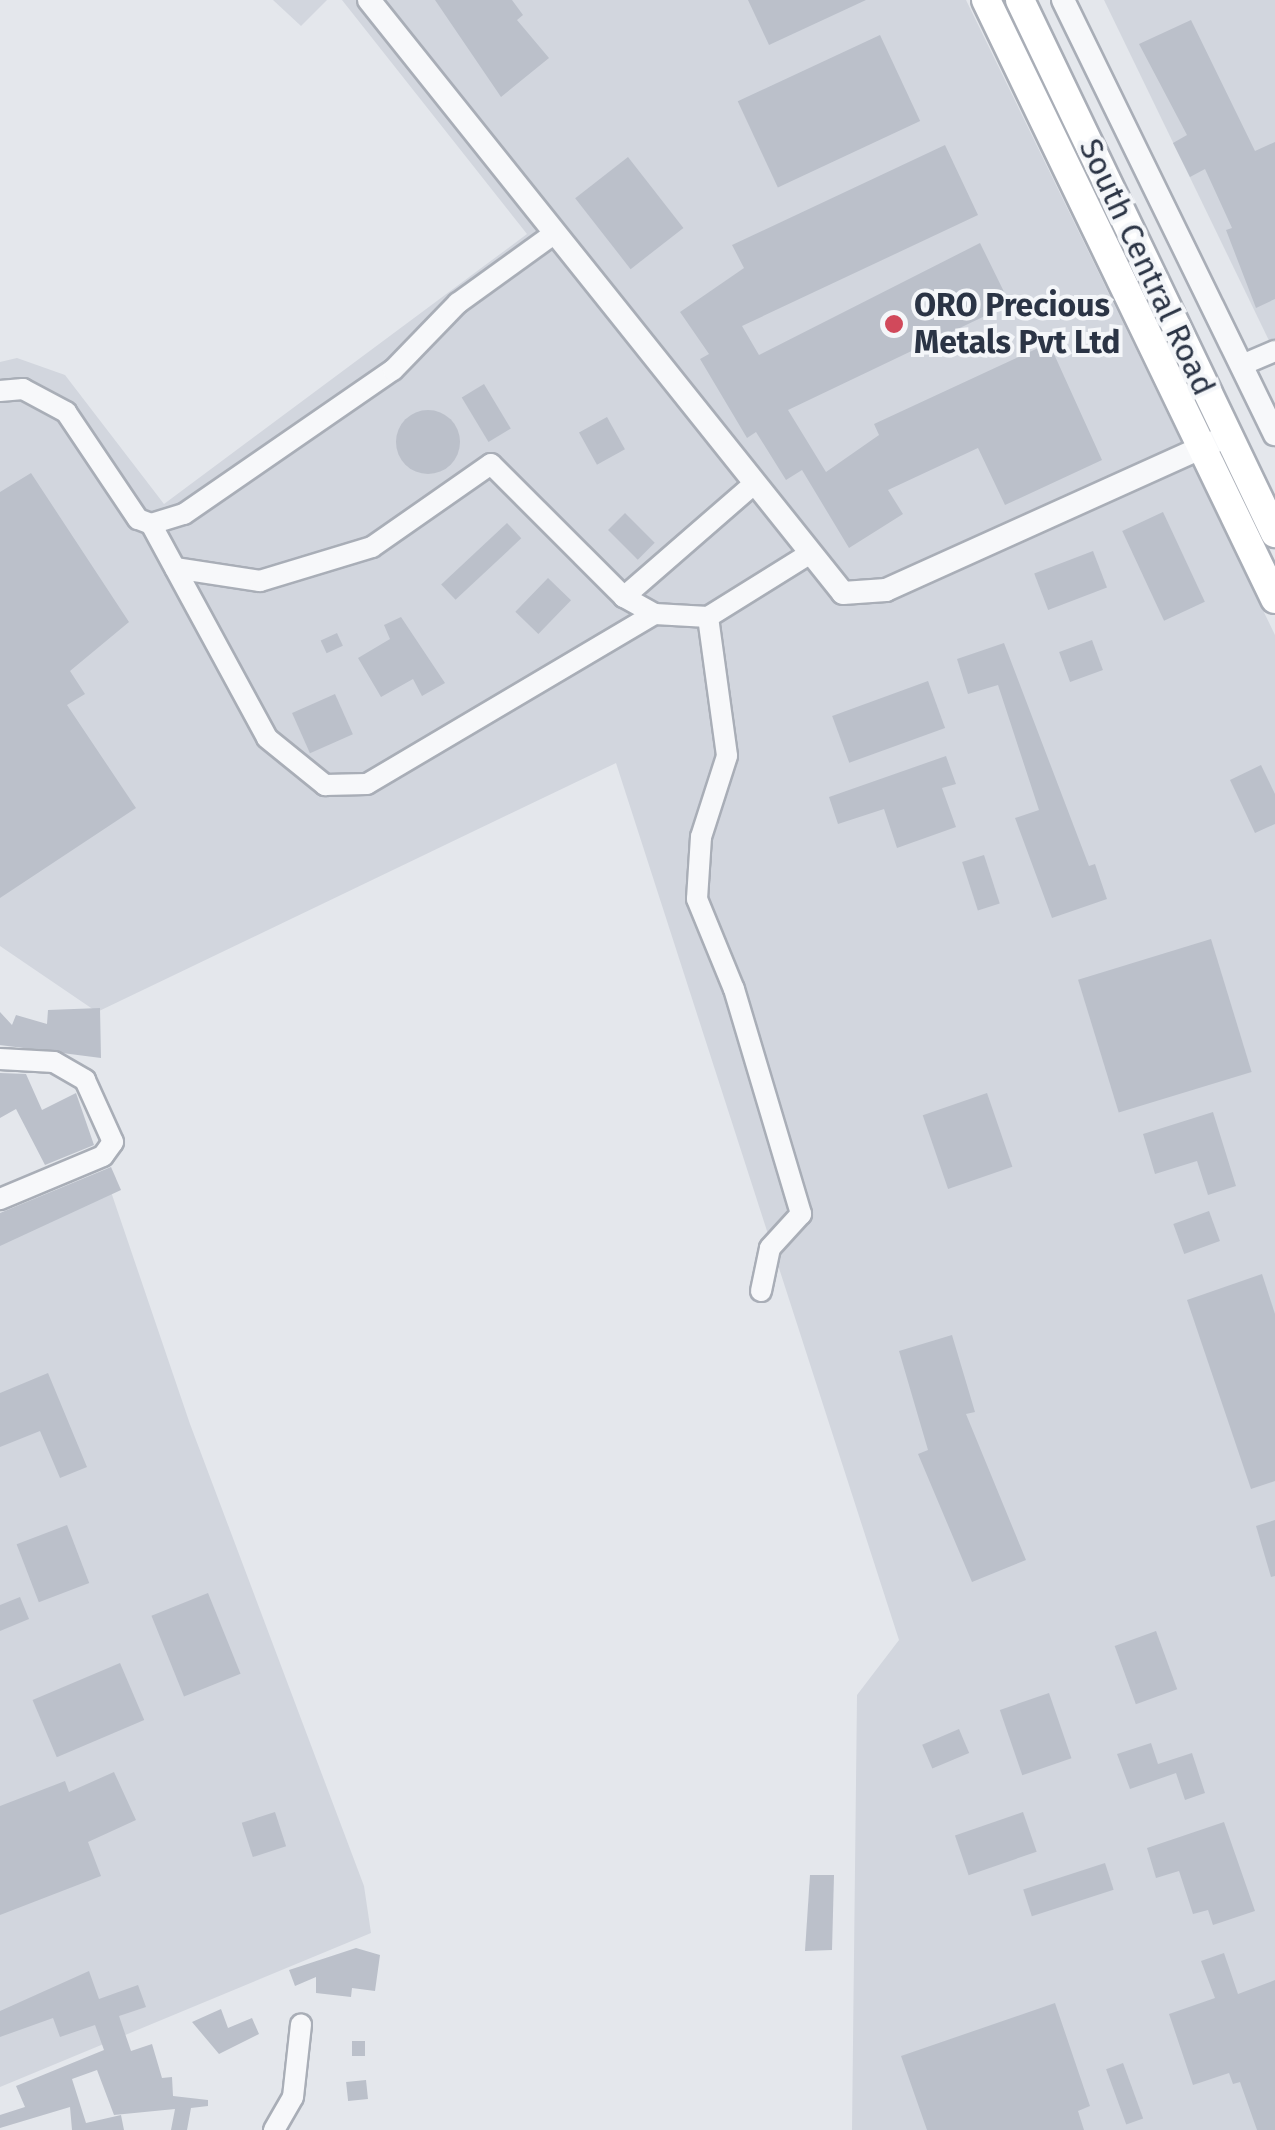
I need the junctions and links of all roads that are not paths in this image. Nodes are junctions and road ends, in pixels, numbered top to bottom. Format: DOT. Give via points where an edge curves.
graph roads {
  1 [pos="369,0"];
  2 [pos="986,0"];
  3 [pos="1020,0"];
  4 [pos="1063,0"];
  5 [pos="555,233"];
  6 [pos="1212,306"];
  7 [pos="1174,323"];
  8 [pos="1275,351"];
  9 [pos="1242,366"];
  10 [pos="0,390"];
  11 [pos="1275,434"];
  12 [pos="1228,435"];
  13 [pos="1201,448"];
  14 [pos="755,483"];
  15 [pos="152,524"];
  16 [pos="1275,533"];
  17 [pos="811,553"];
  18 [pos="175,568"];
  19 [pos="624,597"];
  20 [pos="1275,599"];
  21 [pos="655,614"];
  22 [pos="708,617"];
  23 [pos="0,1060"];
  24 [pos="0,1199"];
  25 [pos="762,1290"];
  26 [pos="301,2024"];
  27 [pos="274,2130"];
  1 -- 5 [label="street"];
  2 -- 13 [label="main road, South Central Road"];
  3 -- 7 [label="main road, South Central Road"];
  4 -- 6 [label="street"];
  5 -- 14 [label="street"];
  5 -- 15 [label="street" via="458,303 393,370 184,514"];
  6 -- 7 [label="street"];
  6 -- 9 [label="street"];
  7 -- 12 [label="main road, South Central Road"];
  8 -- 9 [label="street"];
  9 -- 11 [label="street"];
  10 -- 15 [label="street" via="23,389 66,412 138,519"];
  12 -- 13 [label="street"];
  12 -- 16 [label="main road, South Central Road"];
  13 -- 17 [label="street" via="886,590 843,593"];
  13 -- 20 [label="main road, South Central Road"];
  14 -- 17 [label="street"];
  14 -- 19 [label="street"];
  15 -- 18 [label="street"];
  17 -- 22 [label="street"];
  18 -- 19 [label="street" via="260,581 372,546 491,464"];
  18 -- 21 [label="street" via="267,738 325,785 367,784"];
  19 -- 21 [label="street"];
  21 -- 22 [label="street"];
  22 -- 25 [label="street" via="727,756 701,837 697,900 734,989 802,1214 770,1248"];
  23 -- 24 [label="street" via="54,1062 86,1080 113,1142 103,1156"];
  26 -- 27 [label="street" via="293,2096"];
}
